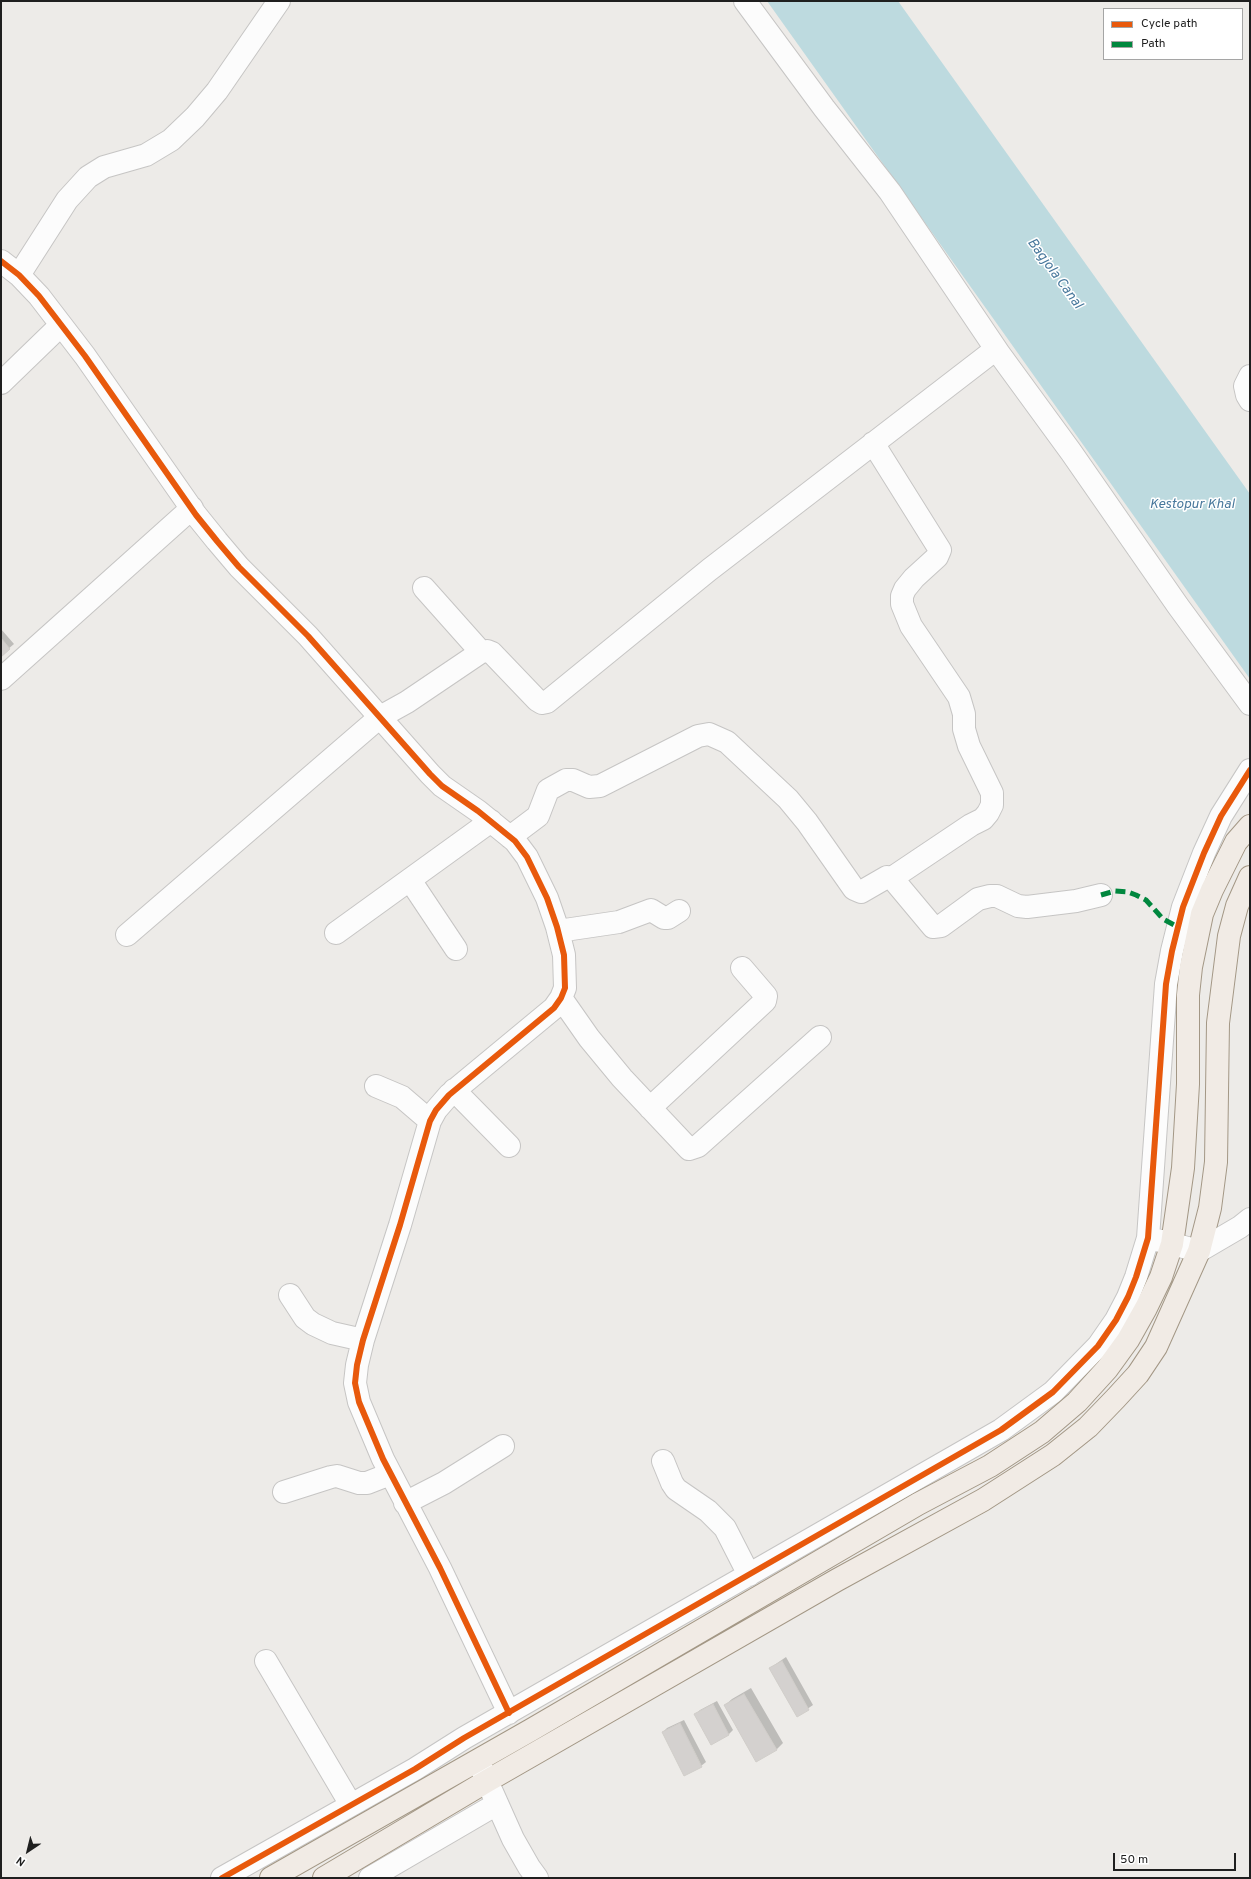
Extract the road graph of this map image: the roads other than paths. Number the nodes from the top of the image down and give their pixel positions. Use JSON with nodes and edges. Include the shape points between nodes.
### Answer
{"nodes":[{"id":1,"x":279,"y":1,"type":"edge"},
{"id":2,"x":745,"y":1,"type":"edge"},
{"id":3,"x":1,"y":262,"type":"edge"},
{"id":4,"x":19,"y":275,"type":"junction"},
{"id":5,"x":61,"y":325,"type":"junction"},
{"id":6,"x":996,"y":349,"type":"junction"},
{"id":7,"x":1250,"y":376,"type":"edge"},
{"id":8,"x":1,"y":383,"type":"edge"},
{"id":9,"x":1250,"y":400,"type":"edge"},
{"id":10,"x":873,"y":443,"type":"junction"},
{"id":11,"x":192,"y":508,"type":"junction"},
{"id":12,"x":424,"y":588,"type":"dead end"},
{"id":13,"x":481,"y":652,"type":"junction"},
{"id":14,"x":1,"y":679,"type":"edge"},
{"id":15,"x":1250,"y":704,"type":"edge"},
{"id":16,"x":380,"y":717,"type":"junction"},
{"id":17,"x":1250,"y":770,"type":"edge"},
{"id":18,"x":491,"y":821,"type":"junction"},
{"id":19,"x":1250,"y":826,"type":"edge"},
{"id":20,"x":510,"y":837,"type":"junction"},
{"id":21,"x":1250,"y":877,"type":"edge"},
{"id":22,"x":892,"y":878,"type":"junction"},
{"id":23,"x":410,"y":880,"type":"junction"},
{"id":24,"x":1101,"y":895,"type":"dead end"},
{"id":25,"x":679,"y":911,"type":"dead end"},
{"id":26,"x":558,"y":931,"type":"junction"},
{"id":27,"x":336,"y":933,"type":"dead end"},
{"id":28,"x":127,"y":935,"type":"dead end"},
{"id":29,"x":456,"y":949,"type":"dead end"},
{"id":30,"x":742,"y":968,"type":"dead end"},
{"id":31,"x":561,"y":998,"type":"junction"},
{"id":32,"x":820,"y":1037,"type":"dead end"},
{"id":33,"x":376,"y":1086,"type":"dead end"},
{"id":34,"x":454,"y":1090,"type":"junction"},
{"id":35,"x":650,"y":1108,"type":"junction"},
{"id":36,"x":430,"y":1121,"type":"junction"},
{"id":37,"x":509,"y":1146,"type":"dead end"},
{"id":38,"x":1250,"y":1219,"type":"edge"},
{"id":39,"x":1148,"y":1238,"type":"junction"},
{"id":40,"x":1172,"y":1244,"type":"junction"},
{"id":41,"x":1199,"y":1250,"type":"junction"},
{"id":42,"x":290,"y":1295,"type":"dead end"},
{"id":43,"x":363,"y":1340,"type":"junction"},
{"id":44,"x":503,"y":1446,"type":"dead end"},
{"id":45,"x":663,"y":1461,"type":"dead end"},
{"id":46,"x":390,"y":1474,"type":"junction"},
{"id":47,"x":284,"y":1492,"type":"dead end"},
{"id":48,"x":405,"y":1503,"type":"junction"},
{"id":49,"x":749,"y":1575,"type":"junction"},
{"id":50,"x":266,"y":1661,"type":"dead end"},
{"id":51,"x":509,"y":1713,"type":"junction"},
{"id":52,"x":464,"y":1738,"type":"junction"},
{"id":53,"x":477,"y":1759,"type":"junction"},
{"id":54,"x":488,"y":1781,"type":"junction"},
{"id":55,"x":497,"y":1804,"type":"junction"},
{"id":56,"x":351,"y":1805,"type":"junction"},
{"id":57,"x":222,"y":1878,"type":"edge"},
{"id":58,"x":271,"y":1878,"type":"edge"},
{"id":59,"x":324,"y":1878,"type":"edge"},
{"id":60,"x":370,"y":1878,"type":"edge"},
{"id":61,"x":537,"y":1878,"type":"edge"}],
"edges":[{"from":1,"to":4,"type":"street","via":[[217,91],[195,117],[171,140],[146,155],[104,167],[88,177],[67,200]]},
{"from":2,"to":6,"type":"street","via":[[890,192]]},
{"from":3,"to":4,"type":"street"},
{"from":4,"to":5,"type":"street"},
{"from":5,"to":8,"type":"street"},
{"from":5,"to":11,"type":"street"},
{"from":6,"to":10,"type":"street"},
{"from":6,"to":15,"type":"street"},
{"from":7,"to":9,"type":"street","via":[[1245,386]]},
{"from":10,"to":13,"type":"street","via":[[709,570],[547,702],[537,700],[492,653]]},
{"from":10,"to":22,"type":"street","via":[[940,550],[937,557],[905,589],[902,604],[911,626],[959,697],[969,746],[992,793],[992,805],[983,819]]},
{"from":11,"to":14,"type":"street"},
{"from":11,"to":16,"type":"street","via":[[240,567],[308,636]]},
{"from":12,"to":13,"type":"street"},
{"from":13,"to":16,"type":"street"},
{"from":16,"to":18,"type":"street","via":[[442,786]]},
{"from":16,"to":28,"type":"street"},
{"from":17,"to":39,"type":"street","via":[[1221,816],[1204,853],[1183,907],[1172,951],[1166,984]]},
{"from":18,"to":20,"type":"street"},
{"from":18,"to":23,"type":"street"},
{"from":19,"to":40,"type":"main road","via":[[1236,842],[1212,890],[1202,914],[1191,967],[1183,1168]]},
{"from":20,"to":22,"type":"street","via":[[538,816],[548,790],[566,780],[574,780],[589,787],[600,786],[698,736],[709,734],[727,742],[788,799],[854,889],[861,892],[887,877]]},
{"from":20,"to":26,"type":"street","via":[[527,857],[547,898]]},
{"from":21,"to":41,"type":"main road","via":[[1237,906],[1229,936],[1218,1023],[1216,1162],[1210,1208]]},
{"from":22,"to":24,"type":"street","via":[[933,928],[941,926],[978,899],[990,896],[1027,907]]},
{"from":23,"to":27,"type":"street"},
{"from":23,"to":29,"type":"street"},
{"from":25,"to":26,"type":"street","via":[[664,918],[654,910],[649,910],[619,922]]},
{"from":26,"to":31,"type":"street","via":[[564,955],[564,988]]},
{"from":30,"to":35,"type":"street","via":[[766,996],[765,1001]]},
{"from":31,"to":34,"type":"street","via":[[554,1008]]},
{"from":31,"to":35,"type":"street","via":[[589,1038]]},
{"from":32,"to":35,"type":"street","via":[[693,1149],[686,1147]]},
{"from":33,"to":36,"type":"street","via":[[402,1097]]},
{"from":34,"to":36,"type":"street"},
{"from":34,"to":37,"type":"street"},
{"from":36,"to":43,"type":"street"},
{"from":38,"to":41,"type":"street"},
{"from":39,"to":40,"type":"street"},
{"from":39,"to":49,"type":"street","via":[[1136,1277],[1116,1320],[1098,1346],[1052,1392],[1001,1430]]},
{"from":40,"to":41,"type":"street"},
{"from":40,"to":53,"type":"main road","via":[[1161,1277],[1128,1340],[1107,1369],[1077,1402],[1042,1432],[990,1466],[918,1504]]},
{"from":41,"to":54,"type":"main road","via":[[1156,1347],[1138,1374],[1088,1427],[1053,1455],[983,1500],[830,1584]]},
{"from":42,"to":43,"type":"street","via":[[305,1318],[313,1324],[332,1333]]},
{"from":43,"to":46,"type":"street","via":[[355,1382],[359,1402]]},
{"from":44,"to":48,"type":"street","via":[[444,1483]]},
{"from":45,"to":49,"type":"street","via":[[676,1489],[708,1511],[725,1528]]},
{"from":46,"to":47,"type":"street","via":[[367,1483],[331,1476]]},
{"from":46,"to":48,"type":"street"},
{"from":48,"to":51,"type":"street","via":[[440,1568]]},
{"from":49,"to":51,"type":"street"},
{"from":50,"to":56,"type":"street"},
{"from":51,"to":52,"type":"street"},
{"from":52,"to":53,"type":"street"},
{"from":52,"to":56,"type":"street"},
{"from":53,"to":54,"type":"street"},
{"from":53,"to":58,"type":"main road"},
{"from":54,"to":55,"type":"street"},
{"from":54,"to":59,"type":"main road"},
{"from":55,"to":60,"type":"street"},
{"from":55,"to":61,"type":"street","via":[[513,1839]]},
{"from":56,"to":57,"type":"street"}]}
